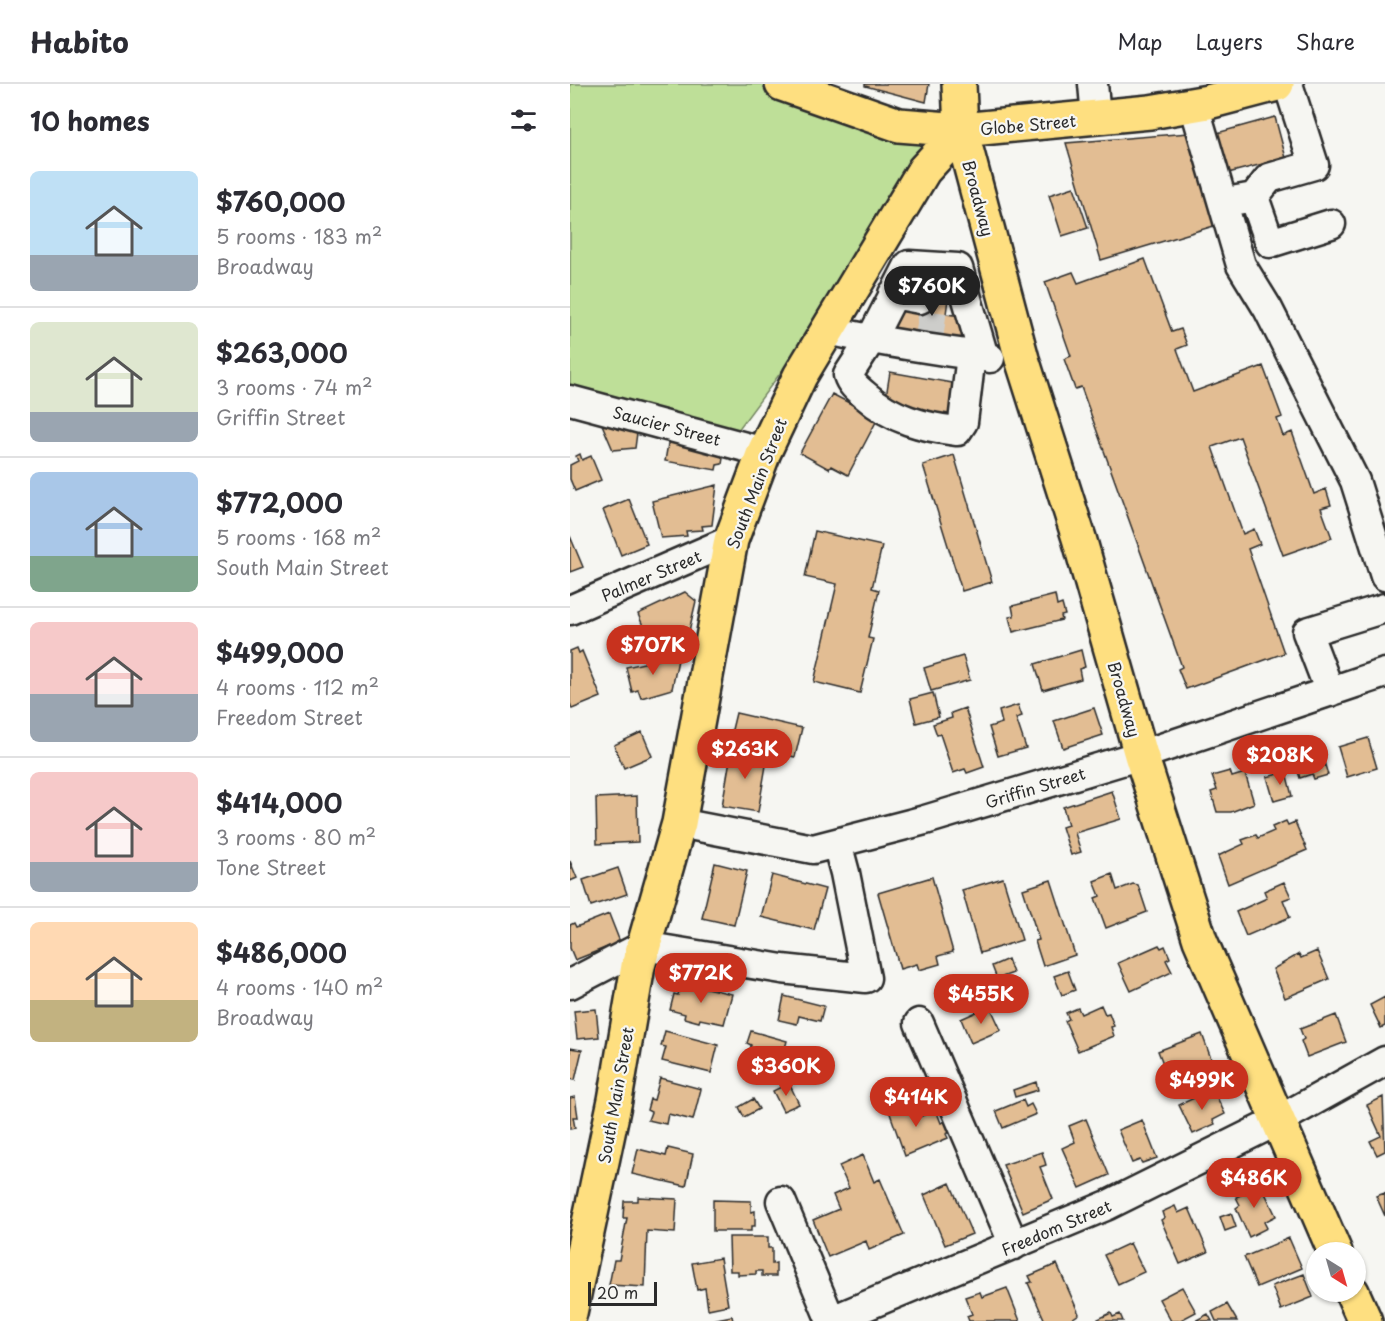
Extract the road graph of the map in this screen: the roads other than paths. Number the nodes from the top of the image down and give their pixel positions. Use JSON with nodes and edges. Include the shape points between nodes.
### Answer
{"nodes":[{"id":1,"x":782,"y":84,"type":"edge"},
{"id":2,"x":959,"y":84,"type":"edge"},
{"id":3,"x":1093,"y":84,"type":"edge"},
{"id":4,"x":1277,"y":84,"type":"edge"},
{"id":5,"x":1288,"y":84,"type":"edge"},
{"id":6,"x":1245,"y":88,"type":"edge"},
{"id":7,"x":834,"y":93,"type":"edge"},
{"id":8,"x":1194,"y":105,"type":"junction"},
{"id":9,"x":1096,"y":117,"type":"junction"},
{"id":10,"x":961,"y":130,"type":"junction"},
{"id":11,"x":1254,"y":196,"type":"junction"},
{"id":12,"x":1223,"y":203,"type":"junction"},
{"id":13,"x":1330,"y":224,"type":"dead end"},
{"id":14,"x":992,"y":250,"type":"junction"},
{"id":15,"x":875,"y":251,"type":"junction"},
{"id":16,"x":909,"y":265,"type":"junction"},
{"id":17,"x":958,"y":268,"type":"junction"},
{"id":18,"x":933,"y":301,"type":"junction"},
{"id":19,"x":828,"y":330,"type":"junction"},
{"id":20,"x":870,"y":341,"type":"junction"},
{"id":21,"x":977,"y":356,"type":"junction"},
{"id":22,"x":1024,"y":364,"type":"junction"},
{"id":23,"x":570,"y":400,"type":"edge"},
{"id":24,"x":764,"y":452,"type":"junction"},
{"id":25,"x":731,"y":540,"type":"junction"},
{"id":26,"x":1385,"y":576,"type":"edge"},
{"id":27,"x":1385,"y":608,"type":"edge"},
{"id":28,"x":570,"y":610,"type":"edge"},
{"id":29,"x":1385,"y":673,"type":"edge"},
{"id":30,"x":1330,"y":692,"type":"junction"},
{"id":31,"x":1141,"y":755,"type":"junction"},
{"id":32,"x":679,"y":823,"type":"junction"},
{"id":33,"x":837,"y":843,"type":"junction"},
{"id":34,"x":644,"y":946,"type":"junction"},
{"id":35,"x":570,"y":984,"type":"edge"},
{"id":36,"x":919,"y":1023,"type":"dead end"},
{"id":37,"x":1385,"y":1061,"type":"edge"},
{"id":38,"x":1276,"y":1121,"type":"junction"},
{"id":39,"x":781,"y":1201,"type":"dead end"},
{"id":40,"x":1330,"y":1242,"type":"edge"},
{"id":41,"x":1014,"y":1245,"type":"junction"},
{"id":42,"x":1356,"y":1302,"type":"edge"},
{"id":43,"x":570,"y":1313,"type":"edge"},
{"id":44,"x":830,"y":1321,"type":"edge"},
{"id":45,"x":1365,"y":1321,"type":"edge"}],
"edges":[{"from":1,"to":7,"type":"main road","name":"Globe Street"},
{"from":2,"to":10,"type":"main road"},
{"from":3,"to":9,"type":"street"},
{"from":4,"to":6,"type":"main road","name":"Globe Street"},
{"from":5,"to":11,"type":"street","via":[[1314,165],[1269,178]]},
{"from":6,"to":8,"type":"main road","name":"Globe Street"},
{"from":7,"to":10,"type":"main road","name":"Globe Street","via":[[898,126]]},
{"from":8,"to":9,"type":"main road","name":"Globe Street"},
{"from":8,"to":12,"type":"street"},
{"from":9,"to":10,"type":"main road","name":"Globe Street"},
{"from":10,"to":14,"type":"main road","name":"Broadway"},
{"from":10,"to":15,"type":"main road","name":"South Main Street","via":[[924,170]]},
{"from":11,"to":12,"type":"street"},
{"from":11,"to":13,"type":"street","via":[[1270,243]]},
{"from":12,"to":26,"type":"street","via":[[1241,265],[1268,309],[1355,481]]},
{"from":14,"to":17,"type":"street"},
{"from":14,"to":22,"type":"main road","name":"Broadway"},
{"from":15,"to":16,"type":"street"},
{"from":15,"to":19,"type":"main road","name":"South Main Street"},
{"from":16,"to":17,"type":"street"},
{"from":16,"to":18,"type":"street"},
{"from":17,"to":18,"type":"street"},
{"from":18,"to":20,"type":"street"},
{"from":18,"to":21,"type":"street"},
{"from":19,"to":20,"type":"street"},
{"from":19,"to":24,"type":"main road","name":"South Main Street","via":[[800,376]]},
{"from":20,"to":21,"type":"street","via":[[928,343]]},
{"from":20,"to":21,"type":"street","via":[[848,375],[850,381],[893,416],[935,428],[957,431],[962,426]]},
{"from":21,"to":22,"type":"street"},
{"from":22,"to":31,"type":"main road","name":"Broadway"},
{"from":23,"to":24,"type":"street","name":"Saucier Street"},
{"from":24,"to":25,"type":"main road","name":"South Main Street"},
{"from":25,"to":28,"type":"street","name":"Palmer Street"},
{"from":25,"to":32,"type":"main road","name":"South Main Street"},
{"from":27,"to":30,"type":"street","via":[[1307,632]]},
{"from":29,"to":30,"type":"street","name":"Griffin Street"},
{"from":30,"to":31,"type":"street","name":"Griffin Street"},
{"from":31,"to":33,"type":"street","name":"Griffin Street"},
{"from":31,"to":38,"type":"main road","name":"Broadway","via":[[1200,940]]},
{"from":32,"to":33,"type":"street","name":"Griffin Street","via":[[813,849]]},
{"from":32,"to":34,"type":"main road","name":"South Main Street"},
{"from":33,"to":34,"type":"street","via":[[866,978],[782,969]]},
{"from":34,"to":35,"type":"street"},
{"from":34,"to":43,"type":"main road","name":"South Main Street"},
{"from":36,"to":41,"type":"street"},
{"from":37,"to":38,"type":"street","name":"Freedom Street"},
{"from":38,"to":40,"type":"main road","name":"Broadway"},
{"from":38,"to":41,"type":"street","name":"Freedom Street","via":[[1108,1205]]},
{"from":39,"to":44,"type":"street"},
{"from":41,"to":44,"type":"street","name":"Freedom Street"},
{"from":42,"to":45,"type":"main road"}]}
